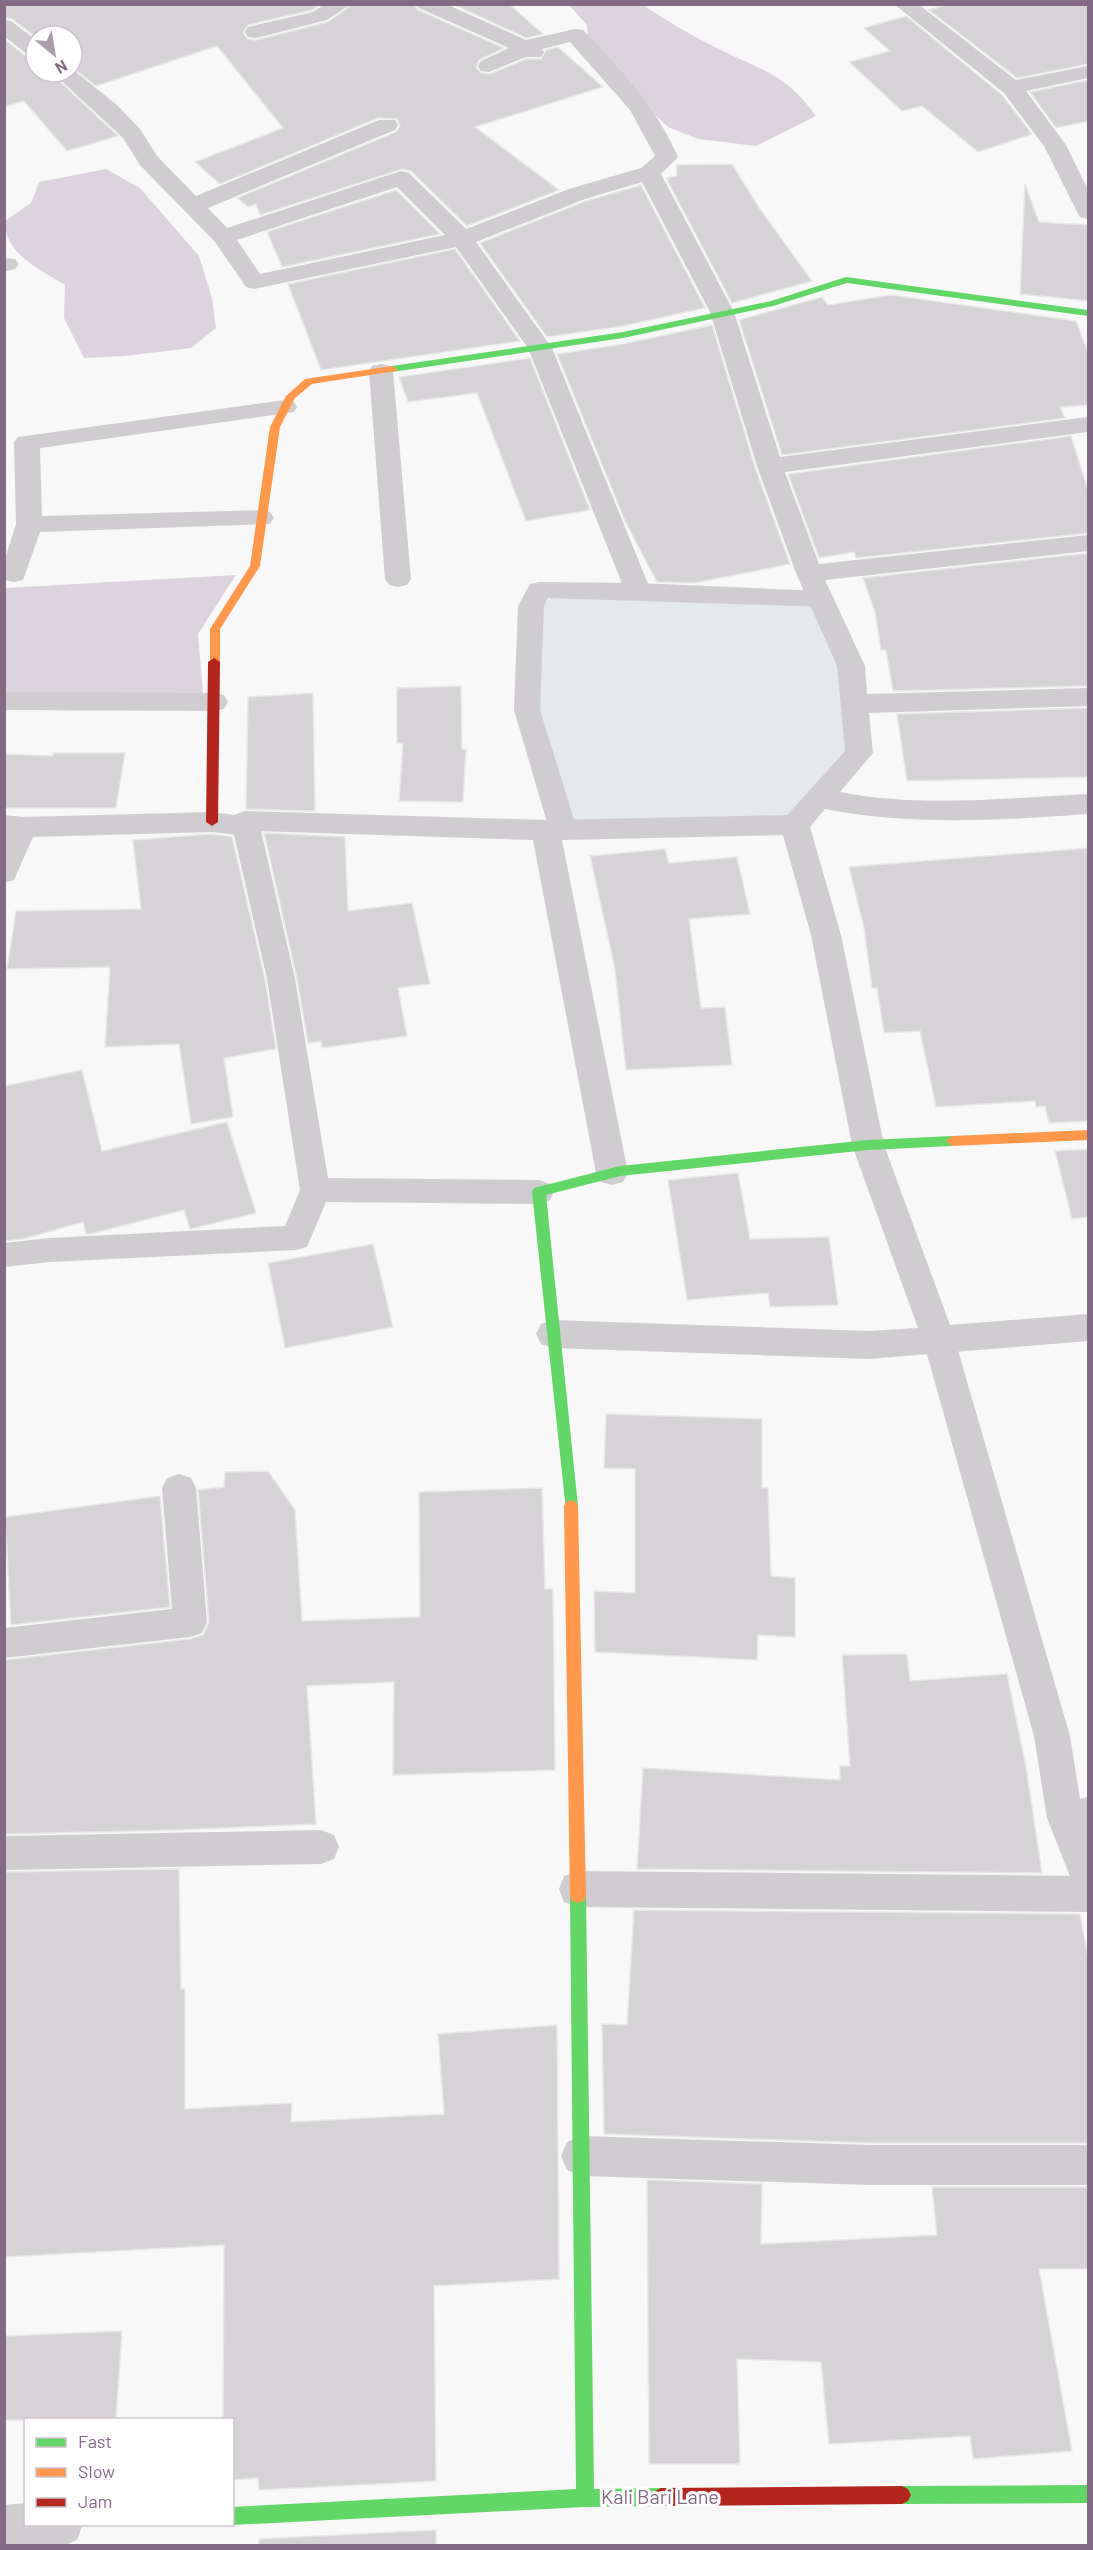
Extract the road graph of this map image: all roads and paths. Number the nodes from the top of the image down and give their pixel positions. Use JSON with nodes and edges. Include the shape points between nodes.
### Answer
{"nodes":[{"id":1,"x":15,"y":4,"type":"edge"},
{"id":2,"x":341,"y":4,"type":"edge"},
{"id":3,"x":426,"y":4,"type":"edge"},
{"id":4,"x":904,"y":4,"type":"edge"},
{"id":5,"x":4,"y":10,"type":"edge"},
{"id":6,"x":4,"y":25,"type":"edge"},
{"id":7,"x":256,"y":32,"type":"dead end"},
{"id":8,"x":24,"y":41,"type":"edge"},
{"id":9,"x":529,"y":50,"type":"junction"},
{"id":10,"x":489,"y":66,"type":"dead end"},
{"id":11,"x":1089,"y":72,"type":"edge"},
{"id":12,"x":78,"y":84,"type":"edge"},
{"id":13,"x":1012,"y":88,"type":"junction"},
{"id":14,"x":387,"y":125,"type":"dead end"},
{"id":15,"x":649,"y":172,"type":"junction"},
{"id":16,"x":193,"y":206,"type":"junction"},
{"id":17,"x":1089,"y":212,"type":"edge"},
{"id":18,"x":223,"y":237,"type":"junction"},
{"id":19,"x":462,"y":239,"type":"junction"},
{"id":20,"x":722,"y":312,"type":"junction"},
{"id":21,"x":1089,"y":313,"type":"edge"},
{"id":22,"x":540,"y":348,"type":"junction"},
{"id":23,"x":381,"y":371,"type":"junction"},
{"id":24,"x":285,"y":407,"type":"junction"},
{"id":25,"x":1089,"y":424,"type":"edge"},
{"id":26,"x":770,"y":466,"type":"junction"},
{"id":27,"x":261,"y":518,"type":"junction"},
{"id":28,"x":29,"y":524,"type":"junction"},
{"id":29,"x":1089,"y":543,"type":"edge"},
{"id":30,"x":809,"y":573,"type":"junction"},
{"id":31,"x":14,"y":574,"type":"dead end"},
{"id":32,"x":398,"y":579,"type":"dead end"},
{"id":33,"x":638,"y":591,"type":"junction"},
{"id":34,"x":820,"y":599,"type":"junction"},
{"id":35,"x":1089,"y":697,"type":"edge"},
{"id":36,"x":4,"y":702,"type":"edge"},
{"id":37,"x":214,"y":702,"type":"junction"},
{"id":38,"x":856,"y":704,"type":"junction"},
{"id":39,"x":819,"y":798,"type":"junction"},
{"id":40,"x":1089,"y":804,"type":"edge"},
{"id":41,"x":212,"y":822,"type":"junction"},
{"id":42,"x":795,"y":825,"type":"junction"},
{"id":43,"x":13,"y":826,"type":"edge"},
{"id":44,"x":246,"y":826,"type":"junction"},
{"id":45,"x":554,"y":830,"type":"junction"},
{"id":46,"x":4,"y":873,"type":"edge"},
{"id":47,"x":1089,"y":1135,"type":"edge"},
{"id":48,"x":868,"y":1145,"type":"junction"},
{"id":49,"x":612,"y":1173,"type":"junction"},
{"id":50,"x":315,"y":1190,"type":"junction"},
{"id":51,"x":539,"y":1192,"type":"junction"},
{"id":52,"x":4,"y":1255,"type":"edge"},
{"id":53,"x":1089,"y":1328,"type":"edge"},
{"id":54,"x":553,"y":1334,"type":"junction"},
{"id":55,"x":939,"y":1340,"type":"junction"},
{"id":56,"x":179,"y":1488,"type":"dead end"},
{"id":57,"x":4,"y":1643,"type":"edge"},
{"id":58,"x":1077,"y":1816,"type":"edge"},
{"id":59,"x":321,"y":1847,"type":"dead end"},
{"id":60,"x":4,"y":1852,"type":"edge"},
{"id":61,"x":1089,"y":1877,"type":"edge"},
{"id":62,"x":578,"y":1889,"type":"junction"},
{"id":63,"x":1089,"y":1894,"type":"edge"},
{"id":64,"x":581,"y":2156,"type":"junction"},
{"id":65,"x":1089,"y":2164,"type":"edge"},
{"id":66,"x":1089,"y":2494,"type":"edge"},
{"id":67,"x":585,"y":2498,"type":"junction"},
{"id":68,"x":234,"y":2516,"type":"edge"},
{"id":69,"x":24,"y":2526,"type":"edge"},
{"id":70,"x":4,"y":2527,"type":"edge"}],
"edges":[{"from":1,"to":5,"type":"street"},
{"from":2,"to":7,"type":"street","via":[[321,16]]},
{"from":3,"to":9,"type":"street"},
{"from":4,"to":13,"type":"street"},
{"from":6,"to":8,"type":"street"},
{"from":9,"to":10,"type":"street"},
{"from":9,"to":15,"type":"street","via":[[541,41],[575,34],[657,129],[667,157]]},
{"from":11,"to":13,"type":"street"},
{"from":12,"to":16,"type":"street","via":[[132,134],[148,160]]},
{"from":13,"to":17,"type":"street","via":[[1055,145]]},
{"from":14,"to":16,"type":"street"},
{"from":15,"to":19,"type":"street","via":[[576,194]]},
{"from":15,"to":20,"type":"street"},
{"from":16,"to":18,"type":"street"},
{"from":18,"to":19,"type":"street","via":[[254,282]]},
{"from":18,"to":19,"type":"street","via":[[401,178]]},
{"from":19,"to":22,"type":"street"},
{"from":20,"to":21,"type":"street","via":[[773,303],[846,280]]},
{"from":20,"to":22,"type":"street","via":[[623,335]]},
{"from":20,"to":26,"type":"street"},
{"from":22,"to":23,"type":"street"},
{"from":22,"to":33,"type":"street"},
{"from":23,"to":24,"type":"street","via":[[309,381],[291,396]]},
{"from":23,"to":32,"type":"street"},
{"from":24,"to":27,"type":"street","via":[[275,427]]},
{"from":24,"to":28,"type":"street","via":[[27,442]]},
{"from":25,"to":26,"type":"street"},
{"from":26,"to":30,"type":"street"},
{"from":27,"to":28,"type":"street"},
{"from":27,"to":37,"type":"street","via":[[255,567],[215,629]]},
{"from":28,"to":31,"type":"street"},
{"from":29,"to":30,"type":"street"},
{"from":30,"to":34,"type":"street"},
{"from":33,"to":34,"type":"lane"},
{"from":33,"to":45,"type":"lane","via":[[539,590],[531,606],[526,710]]},
{"from":34,"to":38,"type":"street","via":[[851,666]]},
{"from":35,"to":38,"type":"street"},
{"from":36,"to":37,"type":"street"},
{"from":37,"to":41,"type":"street"},
{"from":38,"to":39,"type":"street","via":[[859,753]]},
{"from":39,"to":40,"type":"street","via":[[859,806],[951,811]]},
{"from":39,"to":42,"type":"street"},
{"from":41,"to":43,"type":"street"},
{"from":41,"to":44,"type":"street"},
{"from":42,"to":45,"type":"street"},
{"from":42,"to":48,"type":"street","via":[[826,935]]},
{"from":43,"to":46,"type":"street"},
{"from":44,"to":45,"type":"street","via":[[244,821]]},
{"from":44,"to":50,"type":"lane","via":[[282,979]]},
{"from":45,"to":49,"type":"street"},
{"from":47,"to":48,"type":"street"},
{"from":48,"to":49,"type":"street"},
{"from":48,"to":55,"type":"street"},
{"from":49,"to":51,"type":"street"},
{"from":50,"to":51,"type":"lane"},
{"from":50,"to":52,"type":"lane","via":[[296,1238]]},
{"from":51,"to":54,"type":"street"},
{"from":53,"to":55,"type":"street"},
{"from":54,"to":55,"type":"street","via":[[869,1345]]},
{"from":54,"to":62,"type":"street","via":[[573,1524]]},
{"from":55,"to":58,"type":"lane"},
{"from":56,"to":57,"type":"lane","via":[[190,1622]]},
{"from":58,"to":61,"type":"lane"},
{"from":59,"to":60,"type":"lane"},
{"from":62,"to":63,"type":"street"},
{"from":62,"to":64,"type":"street"},
{"from":64,"to":65,"type":"lane","via":[[871,2165]]},
{"from":64,"to":67,"type":"street"},
{"from":66,"to":67,"type":"street","name":"Kali Bari Lane"},
{"from":67,"to":68,"type":"street","name":"Kali Bari Lane"},
{"from":69,"to":70,"type":"street"}]}
